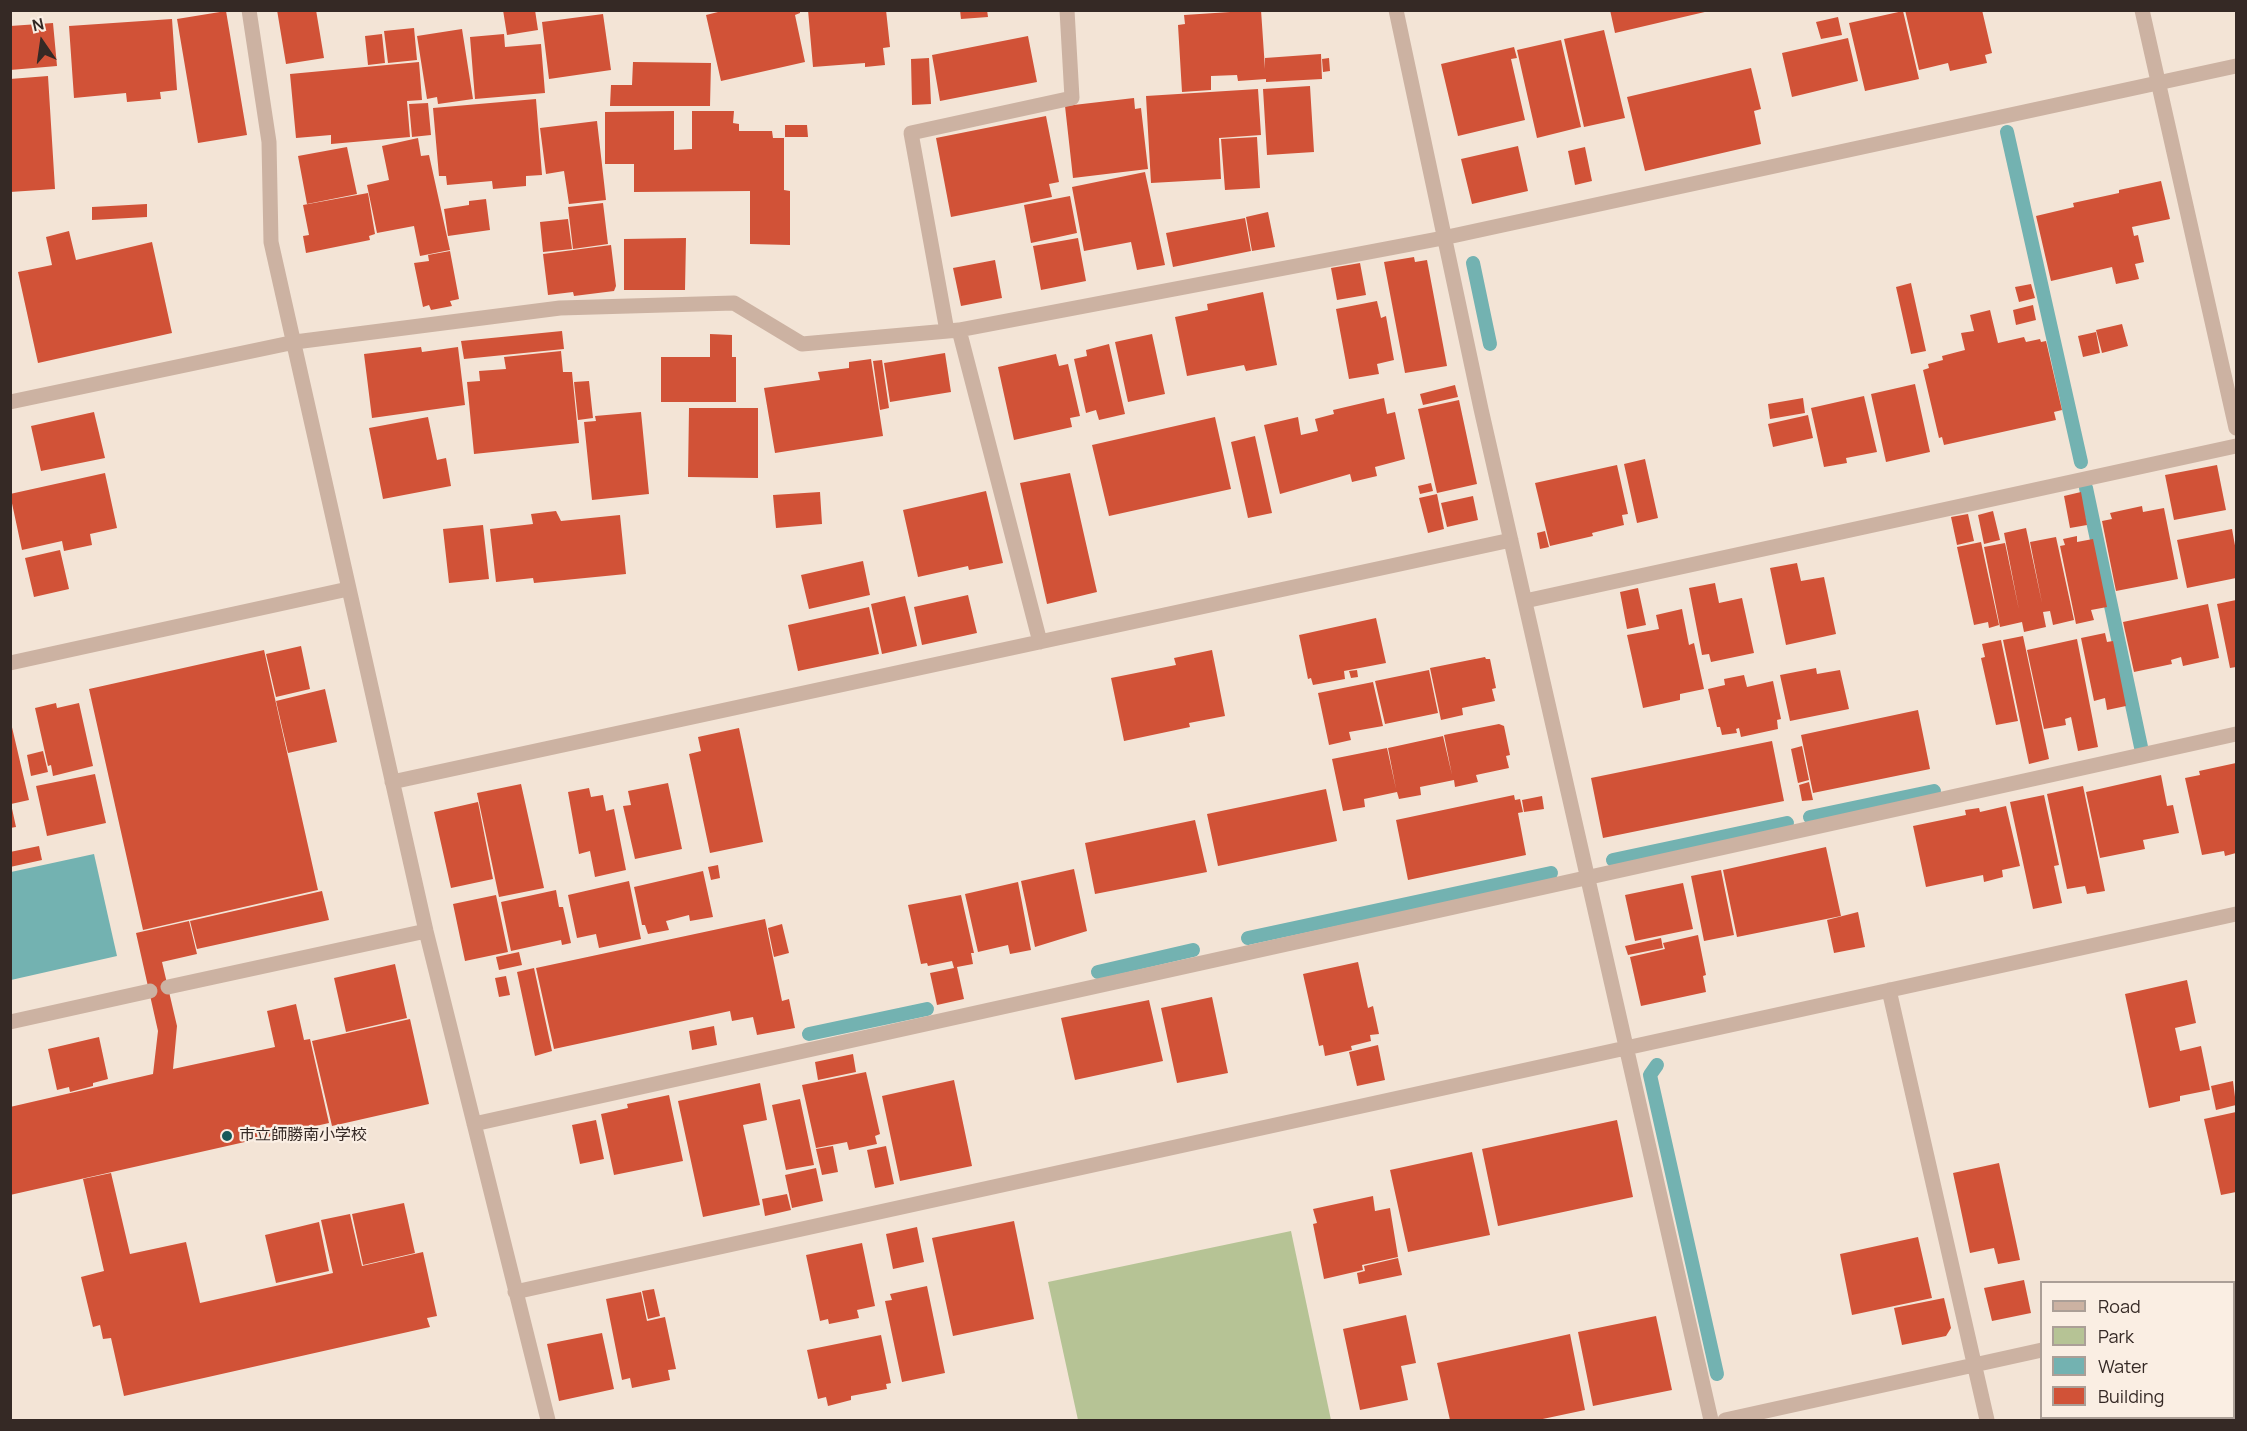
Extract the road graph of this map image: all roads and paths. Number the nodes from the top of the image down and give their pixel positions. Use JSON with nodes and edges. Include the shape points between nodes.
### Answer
{"nodes":[{"id":1,"x":249,"y":10,"type":"edge"},
{"id":2,"x":1067,"y":10,"type":"edge"},
{"id":3,"x":1396,"y":10,"type":"edge"},
{"id":4,"x":2142,"y":10,"type":"edge"},
{"id":5,"x":2236,"y":66,"type":"edge"},
{"id":6,"x":2159,"y":83,"type":"junction"},
{"id":7,"x":1443,"y":238,"type":"junction"},
{"id":8,"x":953,"y":330,"type":"junction"},
{"id":9,"x":295,"y":342,"type":"junction"},
{"id":10,"x":10,"y":402,"type":"edge"},
{"id":11,"x":2236,"y":428,"type":"edge"},
{"id":12,"x":2236,"y":446,"type":"edge"},
{"id":13,"x":1511,"y":540,"type":"junction"},
{"id":14,"x":348,"y":589,"type":"junction"},
{"id":15,"x":1525,"y":601,"type":"junction"},
{"id":16,"x":1040,"y":642,"type":"junction"},
{"id":17,"x":10,"y":663,"type":"edge"},
{"id":18,"x":2236,"y":734,"type":"edge"},
{"id":19,"x":392,"y":782,"type":"junction"},
{"id":20,"x":1587,"y":877,"type":"junction"},
{"id":21,"x":2236,"y":914,"type":"edge"},
{"id":22,"x":426,"y":931,"type":"junction"},
{"id":23,"x":168,"y":987,"type":"dead end"},
{"id":24,"x":1889,"y":990,"type":"junction"},
{"id":25,"x":150,"y":991,"type":"dead end"},
{"id":26,"x":10,"y":1022,"type":"edge"},
{"id":27,"x":1626,"y":1048,"type":"junction"},
{"id":28,"x":474,"y":1124,"type":"junction"},
{"id":29,"x":515,"y":1292,"type":"junction"},
{"id":30,"x":2040,"y":1350,"type":"edge"},
{"id":31,"x":1975,"y":1365,"type":"junction"},
{"id":32,"x":548,"y":1420,"type":"edge"},
{"id":33,"x":1711,"y":1420,"type":"edge"},
{"id":34,"x":1725,"y":1420,"type":"edge"},
{"id":35,"x":1987,"y":1420,"type":"edge"}],
"edges":[{"from":1,"to":9,"type":"street","via":[[269,142],[272,243]]},
{"from":2,"to":8,"type":"street","via":[[1072,98],[911,133]]},
{"from":3,"to":7,"type":"street"},
{"from":4,"to":6,"type":"street"},
{"from":5,"to":6,"type":"street"},
{"from":6,"to":7,"type":"street"},
{"from":6,"to":11,"type":"street"},
{"from":7,"to":8,"type":"street"},
{"from":7,"to":13,"type":"street"},
{"from":8,"to":9,"type":"street","via":[[802,344],[734,303],[560,308]]},
{"from":8,"to":16,"type":"street"},
{"from":9,"to":10,"type":"street"},
{"from":9,"to":14,"type":"street"},
{"from":12,"to":15,"type":"street"},
{"from":13,"to":15,"type":"street"},
{"from":13,"to":16,"type":"street"},
{"from":14,"to":17,"type":"street"},
{"from":14,"to":19,"type":"street"},
{"from":15,"to":20,"type":"street"},
{"from":16,"to":19,"type":"street"},
{"from":18,"to":20,"type":"street"},
{"from":19,"to":22,"type":"street"},
{"from":20,"to":27,"type":"street"},
{"from":20,"to":28,"type":"street"},
{"from":21,"to":24,"type":"street"},
{"from":22,"to":23,"type":"street"},
{"from":22,"to":28,"type":"street"},
{"from":24,"to":27,"type":"street"},
{"from":24,"to":31,"type":"street"},
{"from":25,"to":26,"type":"street"},
{"from":27,"to":29,"type":"street"},
{"from":27,"to":33,"type":"street"},
{"from":28,"to":29,"type":"street"},
{"from":29,"to":32,"type":"street"},
{"from":30,"to":31,"type":"street"},
{"from":31,"to":34,"type":"street"},
{"from":31,"to":35,"type":"street"}]}
